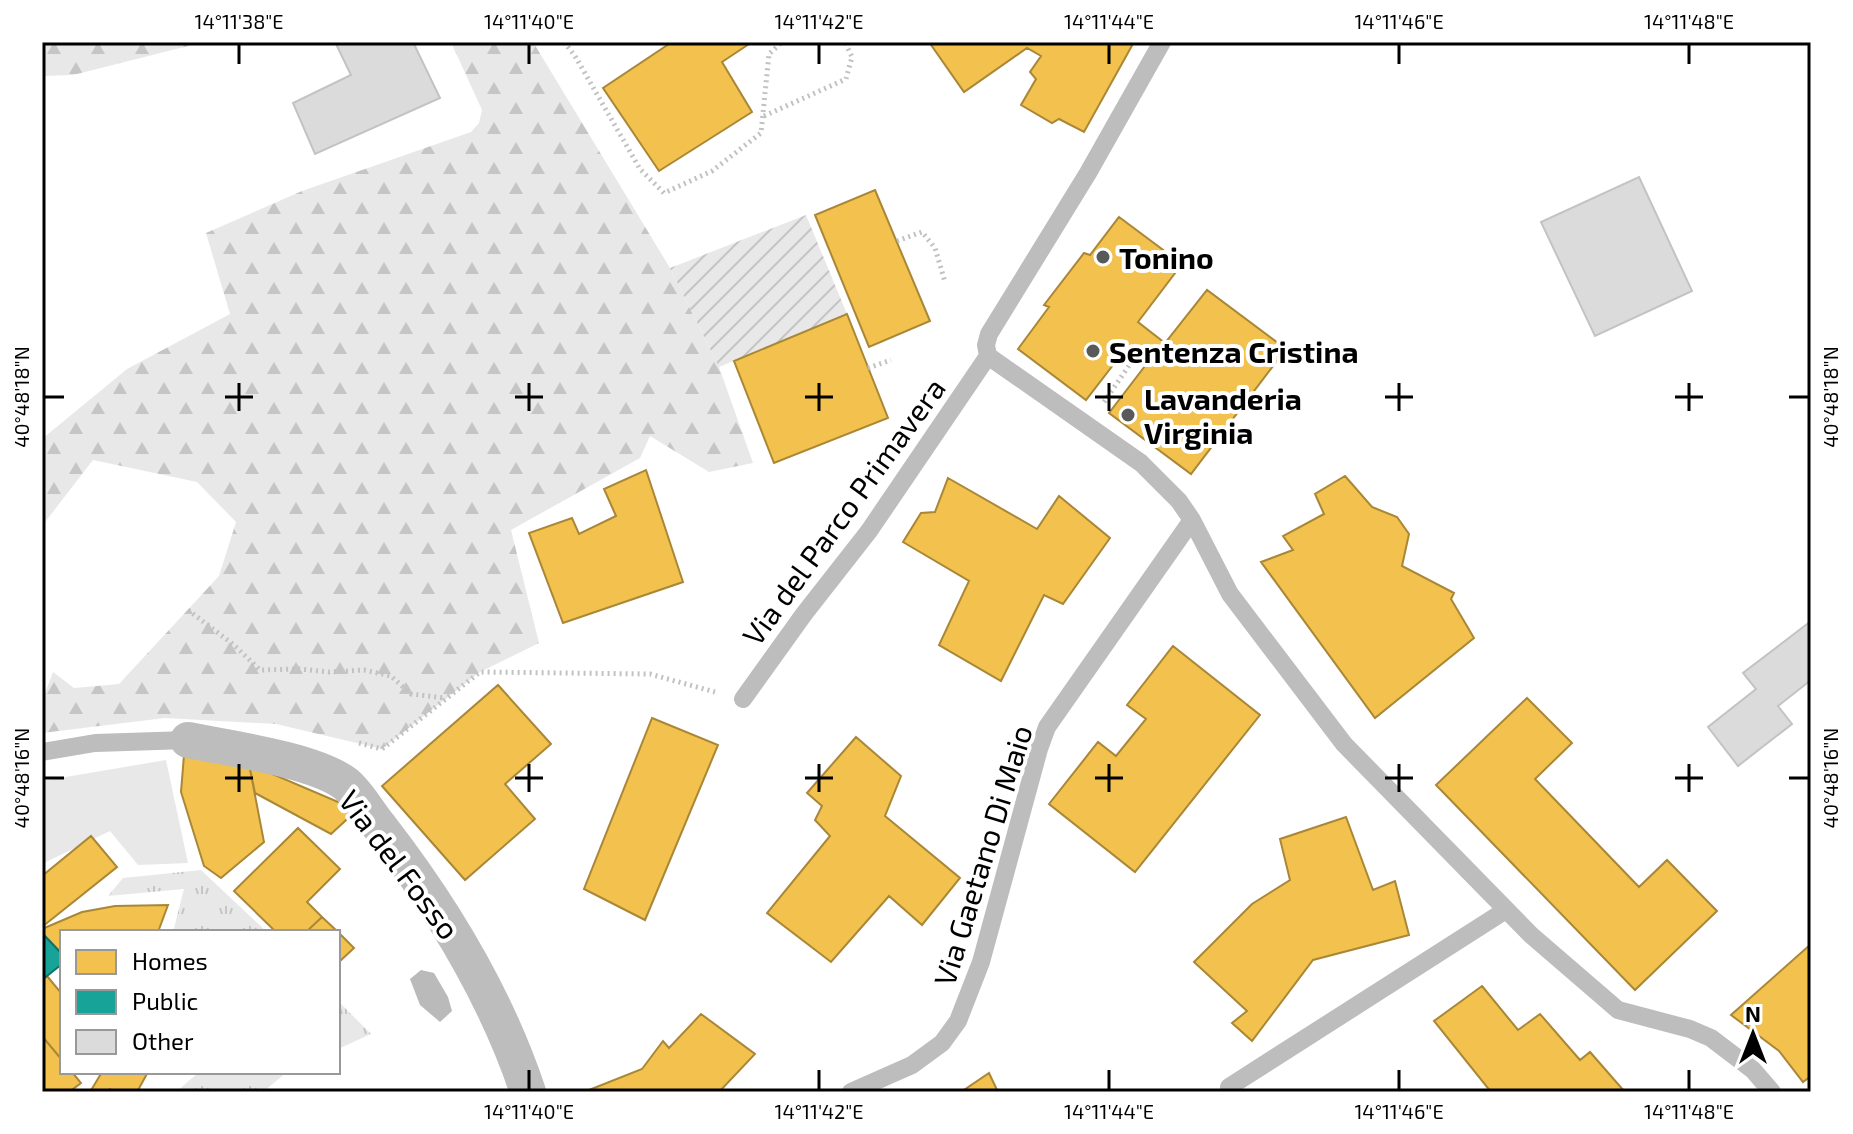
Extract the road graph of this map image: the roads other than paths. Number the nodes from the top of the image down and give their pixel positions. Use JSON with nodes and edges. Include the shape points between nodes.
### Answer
{"nodes":[{"id":1,"x":1162,"y":42,"type":"edge"},
{"id":2,"x":988,"y":356,"type":"junction"},
{"id":3,"x":1192,"y":520,"type":"junction"},
{"id":4,"x":743,"y":699,"type":"road end"},
{"id":5,"x":188,"y":740,"type":"joint"},
{"id":6,"x":42,"y":752,"type":"edge"},
{"id":7,"x":1506,"y":910,"type":"junction"},
{"id":8,"x":1229,"y":1087,"type":"dead end"},
{"id":9,"x":528,"y":1092,"type":"edge"},
{"id":10,"x":851,"y":1092,"type":"edge"},
{"id":11,"x":1772,"y":1092,"type":"edge"}],
"edges":[{"from":1,"to":2,"type":"lane","name":"Via del Parco Primavera","via":[[989,334]]},
{"from":2,"to":3,"type":"lane","via":[[1141,463]]},
{"from":2,"to":4,"type":"lane","name":"Via del Parco Primavera","via":[[869,531]]},
{"from":3,"to":7,"type":"lane","via":[[1230,594],[1344,744]]},
{"from":3,"to":10,"type":"lane","name":"Via Gaetano Di Maio","via":[[1047,727],[981,962],[958,1021],[942,1043],[912,1065]]},
{"from":5,"to":6,"type":"lane","name":"Via del Fosso","via":[[95,743]]},
{"from":5,"to":9,"type":"street","name":"Via del Fosso","via":[[259,753],[346,784],[475,967]]},
{"from":7,"to":8,"type":"lane"},
{"from":7,"to":11,"type":"lane","via":[[1618,1010],[1711,1038]]}]}
